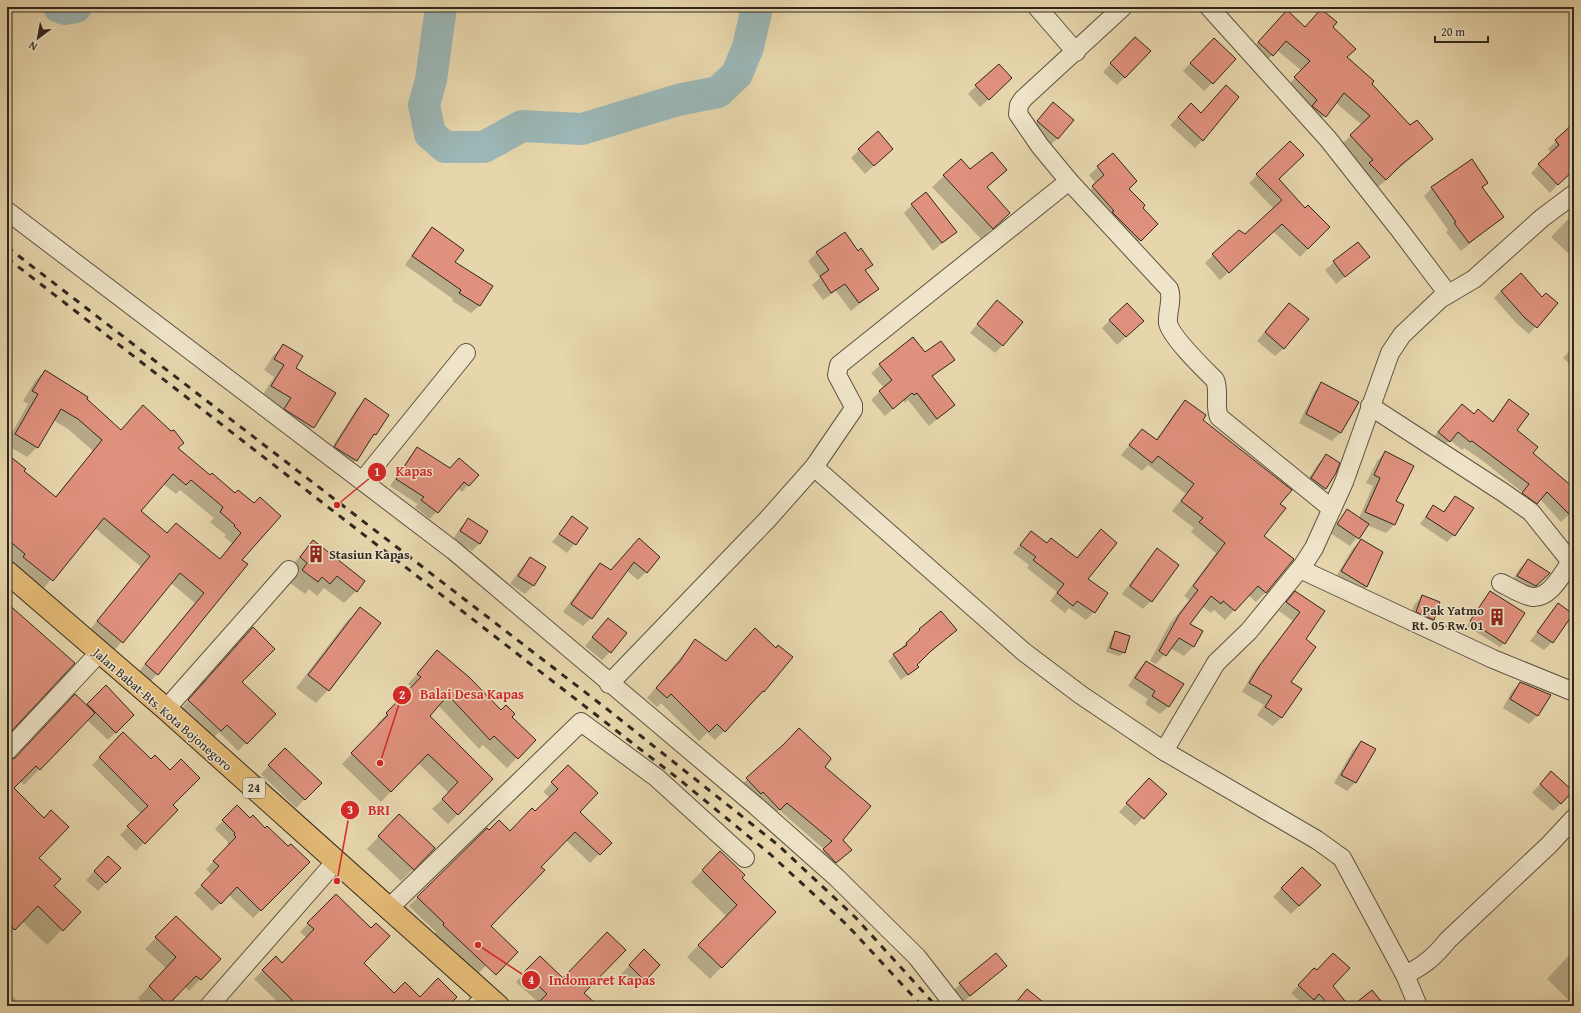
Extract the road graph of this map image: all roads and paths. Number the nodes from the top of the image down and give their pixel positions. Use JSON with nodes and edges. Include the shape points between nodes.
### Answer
{"nodes":[{"id":1,"x":1037,"y":7,"type":"edge"},
{"id":2,"x":1123,"y":7,"type":"edge"},
{"id":3,"x":1209,"y":7,"type":"edge"},
{"id":4,"x":1076,"y":52,"type":"junction"},
{"id":5,"x":1070,"y":181,"type":"junction"},
{"id":6,"x":1574,"y":194,"type":"edge"},
{"id":7,"x":7,"y":211,"type":"edge"},
{"id":8,"x":1448,"y":294,"type":"junction"},
{"id":9,"x":466,"y":353,"type":"dead end"},
{"id":10,"x":1370,"y":406,"type":"junction"},
{"id":11,"x":814,"y":467,"type":"junction"},
{"id":12,"x":363,"y":480,"type":"junction"},
{"id":13,"x":1332,"y":509,"type":"junction"},
{"id":14,"x":1572,"y":565,"type":"edge"},
{"id":15,"x":1300,"y":569,"type":"junction"},
{"id":16,"x":289,"y":570,"type":"dead end"},
{"id":17,"x":7,"y":572,"type":"edge"},
{"id":18,"x":1501,"y":583,"type":"dead end"},
{"id":19,"x":99,"y":653,"type":"junction"},
{"id":20,"x":609,"y":684,"type":"junction"},
{"id":21,"x":1574,"y":692,"type":"edge"},
{"id":22,"x":166,"y":709,"type":"junction"},
{"id":23,"x":7,"y":751,"type":"edge"},
{"id":24,"x":1164,"y":751,"type":"junction"},
{"id":25,"x":1574,"y":818,"type":"edge"},
{"id":26,"x":745,"y":858,"type":"dead end"},
{"id":27,"x":336,"y":861,"type":"junction"},
{"id":28,"x":389,"y":908,"type":"junction"},
{"id":29,"x":1405,"y":975,"type":"junction"},
{"id":30,"x":487,"y":1003,"type":"edge"},
{"id":31,"x":209,"y":1006,"type":"edge"},
{"id":32,"x":955,"y":1006,"type":"edge"},
{"id":33,"x":1418,"y":1006,"type":"edge"}],
"edges":[{"from":1,"to":4,"type":"street"},
{"from":2,"to":4,"type":"street"},
{"from":3,"to":8,"type":"street","via":[[1328,139]]},
{"from":4,"to":5,"type":"street","via":[[1023,98],[1018,114],[1040,146]]},
{"from":5,"to":11,"type":"street","via":[[838,365],[837,375],[853,405],[851,414]]},
{"from":5,"to":13,"type":"street","via":[[1169,289],[1170,328],[1215,380],[1216,410],[1219,417]]},
{"from":6,"to":8,"type":"street","via":[[1542,218],[1474,279]]},
{"from":7,"to":12,"type":"street"},
{"from":8,"to":10,"type":"street","via":[[1419,317],[1390,353]]},
{"from":9,"to":12,"type":"street"},
{"from":10,"to":13,"type":"street"},
{"from":10,"to":14,"type":"street","via":[[1531,512]]},
{"from":11,"to":20,"type":"street","via":[[767,520]]},
{"from":11,"to":24,"type":"street","via":[[1024,652],[1081,695]]},
{"from":12,"to":20,"type":"street","via":[[453,550]]},
{"from":13,"to":15,"type":"street","via":[[1314,548]]},
{"from":14,"to":18,"type":"street","via":[[1544,595],[1532,597]]},
{"from":15,"to":21,"type":"street","via":[[1493,659]]},
{"from":15,"to":24,"type":"street","via":[[1249,631],[1216,663]]},
{"from":16,"to":22,"type":"street"},
{"from":17,"to":19,"type":"highway","name":"Jalan Babat-Bts. Kota Bojonegoro","number":"24"},
{"from":19,"to":22,"type":"highway","name":"Jalan Babat-Bts. Kota Bojonegoro","number":"24"},
{"from":19,"to":23,"type":"street"},
{"from":20,"to":32,"type":"street","via":[[756,806],[836,877],[917,957]]},
{"from":22,"to":27,"type":"highway","name":"Jalan Babat-Bts. Kota Bojonegoro","number":"24"},
{"from":24,"to":29,"type":"street","via":[[1317,840],[1342,858]]},
{"from":25,"to":29,"type":"street","via":[[1549,845],[1448,940],[1437,954],[1423,966]]},
{"from":26,"to":28,"type":"street","via":[[657,778],[580,722]]},
{"from":27,"to":28,"type":"highway","name":"Jalan Babat-Bts. Kota Bojonegoro","number":"24"},
{"from":27,"to":31,"type":"street"},
{"from":28,"to":30,"type":"highway","name":"Jalan Babat-Bts. Kota Bojonegoro","number":"24"},
{"from":29,"to":33,"type":"street"}]}
